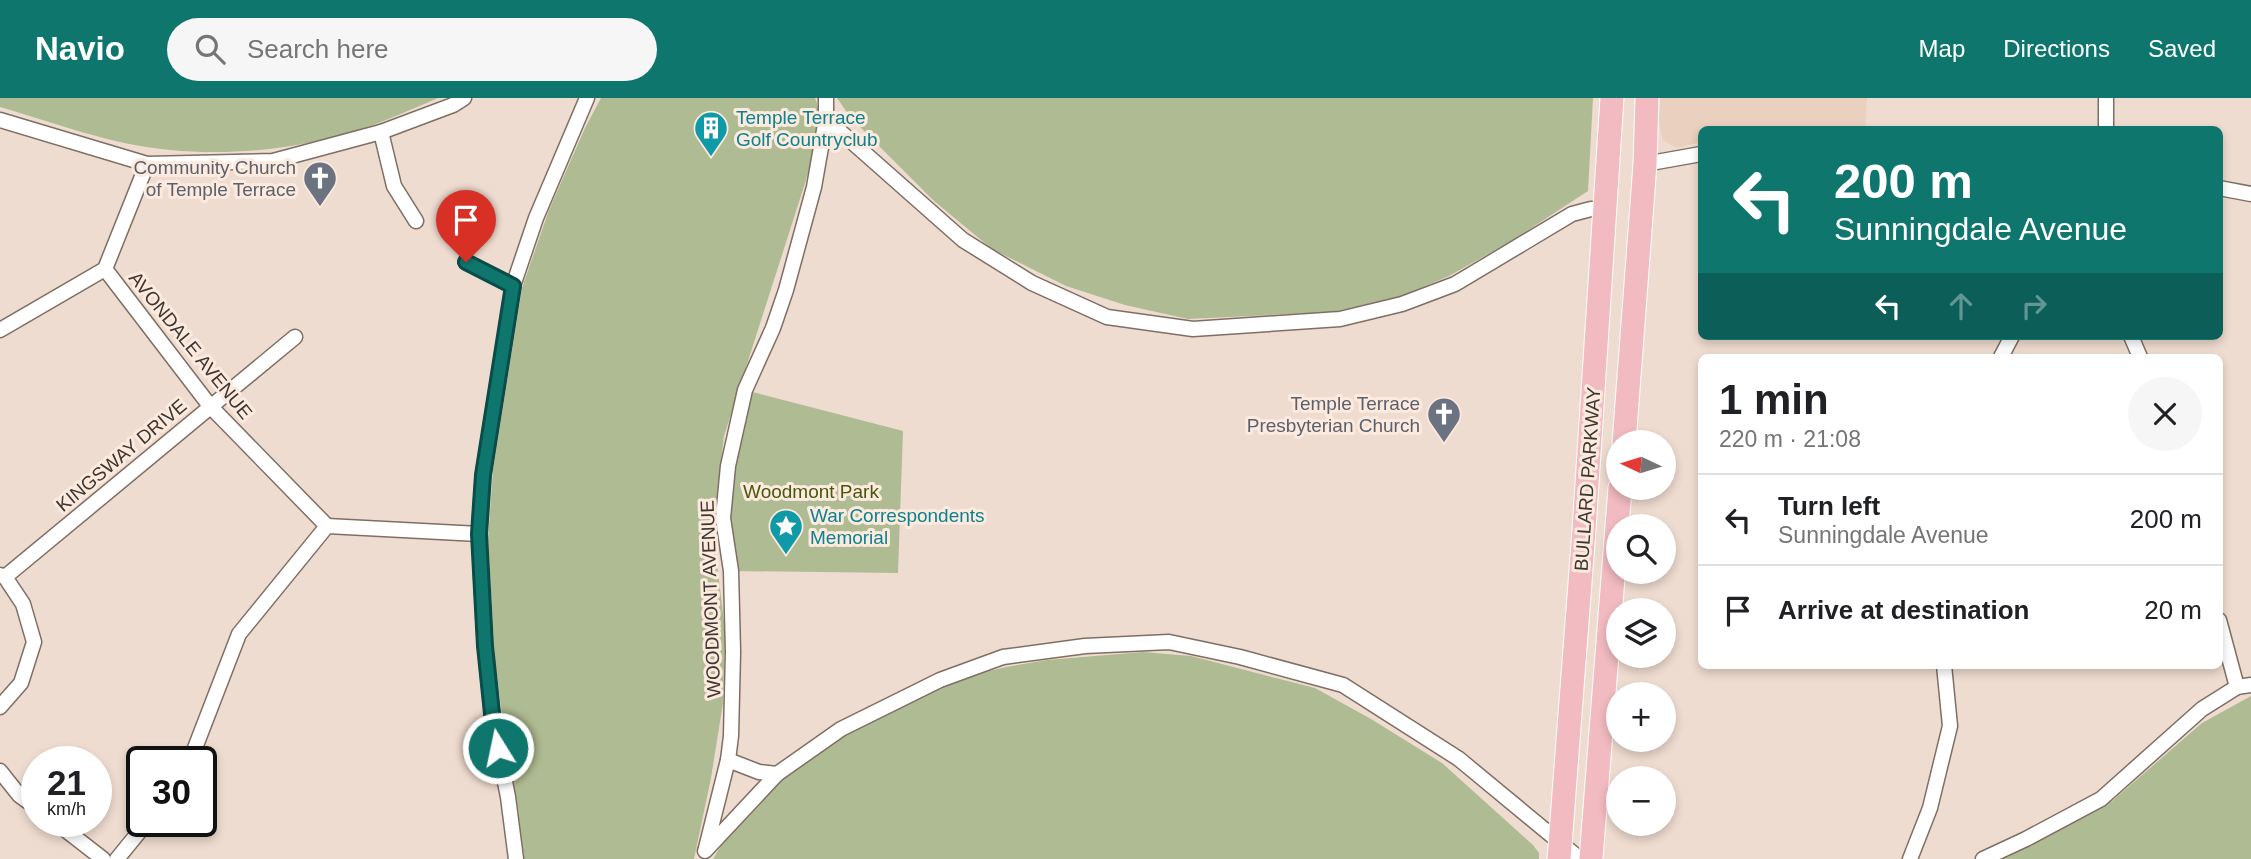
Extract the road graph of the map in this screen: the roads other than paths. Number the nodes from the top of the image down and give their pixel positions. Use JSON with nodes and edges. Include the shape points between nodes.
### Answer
{"nodes":[{"id":1,"x":464,"y":98,"type":"edge"},
{"id":2,"x":586,"y":98,"type":"edge"},
{"id":3,"x":826,"y":98,"type":"edge"},
{"id":4,"x":1612,"y":98,"type":"edge"},
{"id":5,"x":1647,"y":98,"type":"edge"},
{"id":6,"x":2106,"y":98,"type":"edge"},
{"id":7,"x":826,"y":118,"type":"junction"},
{"id":8,"x":0,"y":120,"type":"edge"},
{"id":9,"x":2106,"y":126,"type":"edge"},
{"id":10,"x":381,"y":132,"type":"junction"},
{"id":11,"x":1698,"y":155,"type":"edge"},
{"id":12,"x":147,"y":164,"type":"junction"},
{"id":13,"x":1645,"y":164,"type":"junction"},
{"id":14,"x":2223,"y":189,"type":"edge"},
{"id":15,"x":2251,"y":194,"type":"edge"},
{"id":16,"x":1605,"y":209,"type":"junction"},
{"id":17,"x":416,"y":221,"type":"dead end"},
{"id":18,"x":466,"y":262,"type":"dead end"},
{"id":19,"x":105,"y":269,"type":"junction"},
{"id":20,"x":513,"y":286,"type":"junction"},
{"id":21,"x":0,"y":330,"type":"edge"},
{"id":22,"x":295,"y":337,"type":"dead end"},
{"id":23,"x":210,"y":406,"type":"junction"},
{"id":24,"x":1625,"y":430,"type":"edge"},
{"id":25,"x":1619,"y":500,"type":"edge"},
{"id":26,"x":327,"y":526,"type":"junction"},
{"id":27,"x":479,"y":534,"type":"junction"},
{"id":28,"x":3,"y":576,"type":"edge"},
{"id":29,"x":2223,"y":631,"type":"edge"},
{"id":30,"x":1944,"y":669,"type":"edge"},
{"id":31,"x":2244,"y":686,"type":"edge"},
{"id":32,"x":0,"y":707,"type":"edge"},
{"id":33,"x":196,"y":746,"type":"edge"},
{"id":34,"x":728,"y":760,"type":"junction"},
{"id":35,"x":0,"y":771,"type":"edge"},
{"id":36,"x":777,"y":775,"type":"junction"},
{"id":37,"x":21,"y":796,"type":"edge"},
{"id":38,"x":75,"y":837,"type":"edge"},
{"id":39,"x":135,"y":837,"type":"edge"},
{"id":40,"x":1559,"y":851,"type":"edge"},
{"id":41,"x":704,"y":855,"type":"edge"},
{"id":42,"x":103,"y":859,"type":"edge"},
{"id":43,"x":117,"y":859,"type":"edge"},
{"id":44,"x":516,"y":859,"type":"edge"},
{"id":45,"x":1580,"y":859,"type":"edge"},
{"id":46,"x":1591,"y":859,"type":"edge"},
{"id":47,"x":1910,"y":859,"type":"edge"},
{"id":48,"x":1983,"y":859,"type":"edge"}],
"edges":[{"from":1,"to":10,"type":"street"},
{"from":2,"to":20,"type":"street"},
{"from":3,"to":7,"type":"street","name":"WOODMONT AVENUE"},
{"from":4,"to":16,"type":"main road","name":"BULLARD PARKWAY"},
{"from":5,"to":13,"type":"main road","name":"BULLARD PARKWAY"},
{"from":6,"to":9,"type":"street"},
{"from":7,"to":16,"type":"street","via":[[963,240],[1032,283],[1107,317],[1193,329],[1340,319],[1402,304],[1455,284],[1572,214]]},
{"from":7,"to":34,"type":"street","name":"WOODMONT AVENUE","via":[[814,187],[786,290],[745,390],[728,466],[723,518],[732,571],[733,652]]},
{"from":8,"to":12,"type":"street"},
{"from":10,"to":12,"type":"street","via":[[273,161]]},
{"from":10,"to":17,"type":"street","via":[[394,186]]},
{"from":11,"to":13,"type":"street"},
{"from":12,"to":19,"type":"street","name":"AVONDALE AVENUE"},
{"from":13,"to":24,"type":"main road","name":"BULLARD PARKWAY"},
{"from":14,"to":15,"type":"street"},
{"from":16,"to":40,"type":"main road","name":"BULLARD PARKWAY"},
{"from":18,"to":20,"type":"street"},
{"from":19,"to":21,"type":"street"},
{"from":19,"to":23,"type":"street","name":"AVONDALE AVENUE"},
{"from":20,"to":27,"type":"street","via":[[488,439]]},
{"from":22,"to":23,"type":"street","name":"KINGSWAY DRIVE"},
{"from":23,"to":26,"type":"street","name":"AVONDALE AVENUE"},
{"from":23,"to":28,"type":"street","name":"KINGSWAY DRIVE"},
{"from":25,"to":46,"type":"main road","name":"BULLARD PARKWAY"},
{"from":26,"to":27,"type":"street"},
{"from":26,"to":33,"type":"street","via":[[239,634]]},
{"from":27,"to":44,"type":"street","via":[[493,723]]},
{"from":28,"to":32,"type":"street","via":[[23,604],[34,642],[21,683]]},
{"from":29,"to":31,"type":"street"},
{"from":30,"to":47,"type":"street","via":[[1950,726],[1930,808]]},
{"from":31,"to":48,"type":"street","via":[[2202,709],[2102,799]]},
{"from":34,"to":36,"type":"street"},
{"from":34,"to":41,"type":"street","name":"WOODMONT AVENUE"},
{"from":35,"to":37,"type":"street"},
{"from":36,"to":40,"type":"street","via":[[841,729],[940,680],[1003,657],[1085,646],[1169,642],[1343,685],[1459,759]]},
{"from":36,"to":41,"type":"street"},
{"from":38,"to":42,"type":"street"},
{"from":39,"to":43,"type":"street"},
{"from":40,"to":45,"type":"street"}]}
